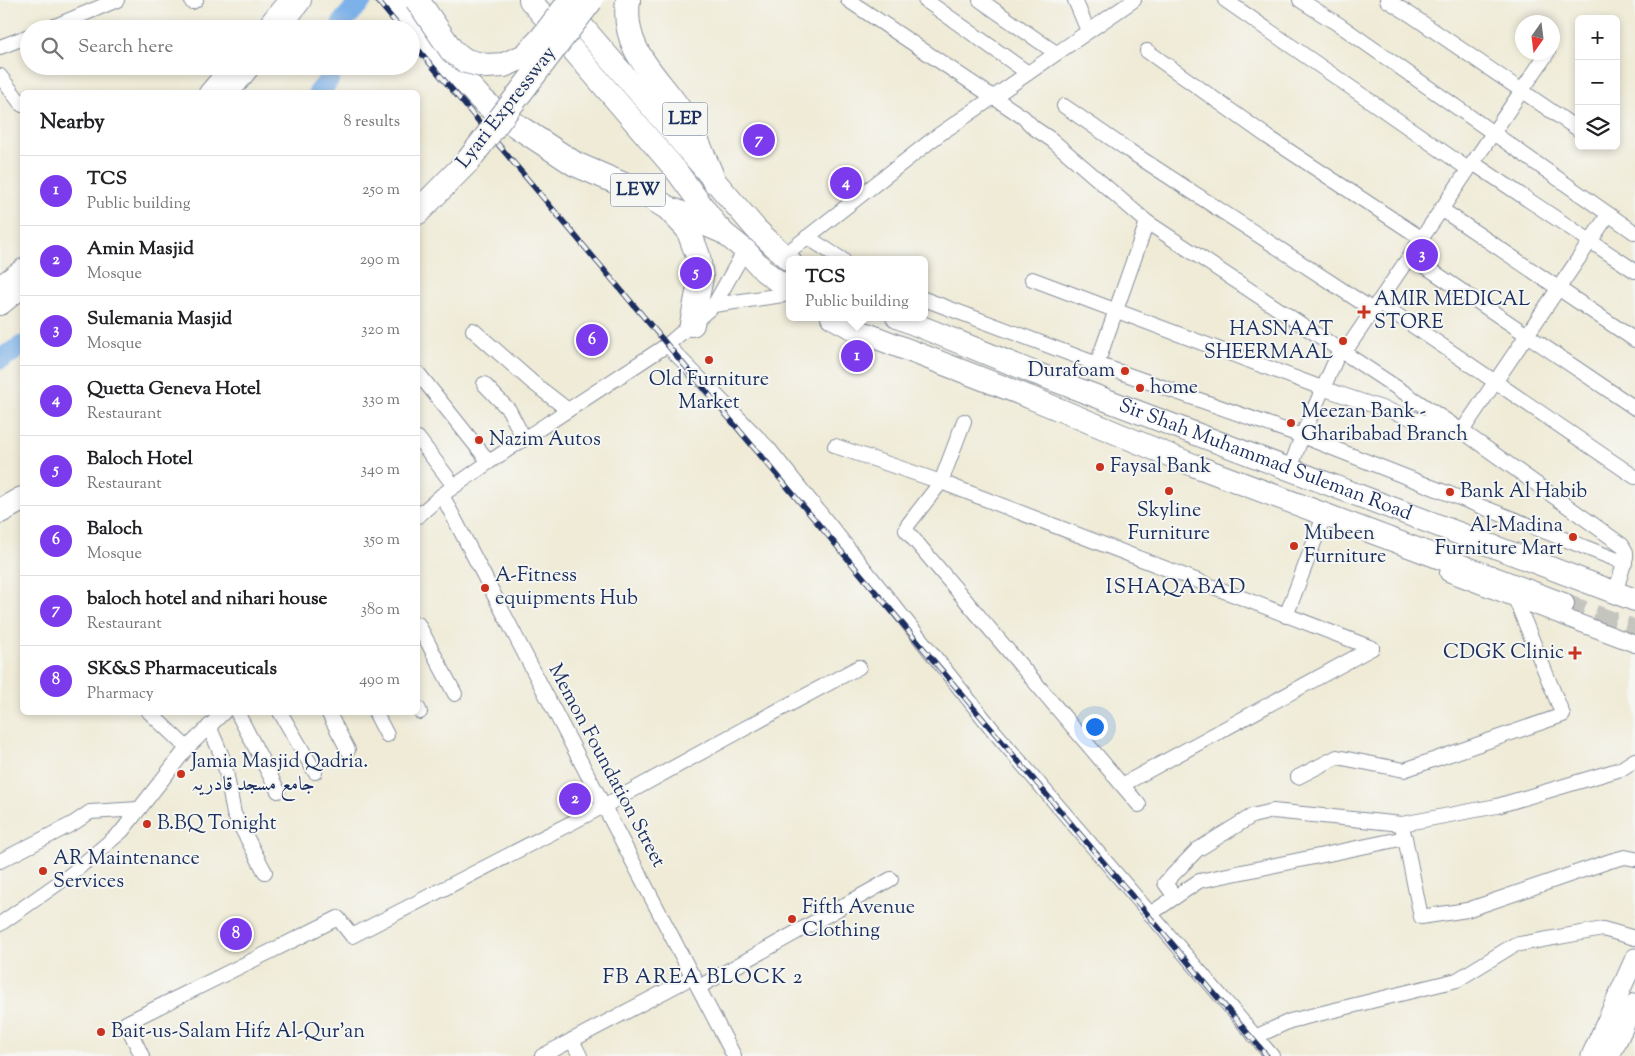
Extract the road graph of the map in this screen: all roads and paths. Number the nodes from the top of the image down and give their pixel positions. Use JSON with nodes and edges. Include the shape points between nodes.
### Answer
{"nodes":[{"id":1,"x":117,"y":0,"type":"edge"},
{"id":2,"x":285,"y":0,"type":"edge"},
{"id":3,"x":299,"y":0,"type":"edge"},
{"id":4,"x":391,"y":0,"type":"edge"},
{"id":5,"x":417,"y":0,"type":"edge"},
{"id":6,"x":560,"y":0,"type":"edge"},
{"id":7,"x":571,"y":0,"type":"edge"},
{"id":8,"x":592,"y":0,"type":"edge"},
{"id":9,"x":628,"y":0,"type":"edge"},
{"id":10,"x":848,"y":0,"type":"edge"},
{"id":11,"x":925,"y":0,"type":"edge"},
{"id":12,"x":980,"y":0,"type":"edge"},
{"id":13,"x":1076,"y":0,"type":"edge"},
{"id":14,"x":1134,"y":0,"type":"edge"},
{"id":15,"x":1225,"y":0,"type":"edge"},
{"id":16,"x":1300,"y":0,"type":"edge"},
{"id":17,"x":1387,"y":0,"type":"edge"},
{"id":18,"x":91,"y":5,"type":"edge"},
{"id":19,"x":534,"y":5,"type":"edge"},
{"id":20,"x":64,"y":20,"type":"edge"},
{"id":21,"x":268,"y":20,"type":"edge"},
{"id":22,"x":284,"y":20,"type":"edge"},
{"id":23,"x":409,"y":20,"type":"edge"},
{"id":24,"x":1088,"y":31,"type":"junction"},
{"id":25,"x":420,"y":32,"type":"edge"},
{"id":26,"x":20,"y":39,"type":"edge"},
{"id":27,"x":0,"y":47,"type":"edge"},
{"id":28,"x":1146,"y":51,"type":"dead end"},
{"id":29,"x":1056,"y":53,"type":"junction"},
{"id":30,"x":1543,"y":60,"type":"edge"},
{"id":31,"x":1028,"y":73,"type":"junction"},
{"id":32,"x":220,"y":75,"type":"edge"},
{"id":33,"x":241,"y":75,"type":"edge"},
{"id":34,"x":0,"y":76,"type":"edge"},
{"id":35,"x":208,"y":90,"type":"edge"},
{"id":36,"x":229,"y":90,"type":"edge"},
{"id":37,"x":1522,"y":90,"type":"junction"},
{"id":38,"x":993,"y":97,"type":"junction"},
{"id":39,"x":20,"y":102,"type":"edge"},
{"id":40,"x":1064,"y":106,"type":"dead end"},
{"id":41,"x":1575,"y":127,"type":"edge"},
{"id":42,"x":1493,"y":133,"type":"junction"},
{"id":43,"x":1471,"y":166,"type":"junction"},
{"id":44,"x":714,"y":181,"type":"junction"},
{"id":45,"x":668,"y":208,"type":"junction"},
{"id":46,"x":1441,"y":209,"type":"junction"},
{"id":47,"x":420,"y":210,"type":"edge"},
{"id":48,"x":1608,"y":215,"type":"junction"},
{"id":49,"x":1147,"y":222,"type":"junction"},
{"id":50,"x":720,"y":230,"type":"junction"},
{"id":51,"x":1634,"y":232,"type":"edge"},
{"id":52,"x":807,"y":238,"type":"junction"},
{"id":53,"x":1421,"y":238,"type":"junction"},
{"id":54,"x":1591,"y":241,"type":"junction"},
{"id":55,"x":745,"y":250,"type":"junction"},
{"id":56,"x":788,"y":256,"type":"edge"},
{"id":57,"x":836,"y":256,"type":"edge"},
{"id":58,"x":1410,"y":256,"type":"junction"},
{"id":59,"x":786,"y":258,"type":"edge"},
{"id":60,"x":20,"y":267,"type":"edge"},
{"id":61,"x":764,"y":270,"type":"junction"},
{"id":62,"x":1635,"y":270,"type":"edge"},
{"id":63,"x":1032,"y":279,"type":"dead end"},
{"id":64,"x":0,"y":282,"type":"edge"},
{"id":65,"x":20,"y":287,"type":"edge"},
{"id":66,"x":786,"y":289,"type":"edge"},
{"id":67,"x":1558,"y":289,"type":"junction"},
{"id":68,"x":786,"y":293,"type":"edge"},
{"id":69,"x":928,"y":301,"type":"edge"},
{"id":70,"x":0,"y":303,"type":"edge"},
{"id":71,"x":714,"y":305,"type":"junction"},
{"id":72,"x":1376,"y":306,"type":"junction"},
{"id":73,"x":1116,"y":309,"type":"junction"},
{"id":74,"x":839,"y":321,"type":"edge"},
{"id":75,"x":907,"y":321,"type":"edge"},
{"id":76,"x":692,"y":324,"type":"junction"},
{"id":77,"x":473,"y":330,"type":"dead end"},
{"id":78,"x":1527,"y":334,"type":"junction"},
{"id":79,"x":1635,"y":340,"type":"edge"},
{"id":80,"x":667,"y":344,"type":"junction"},
{"id":81,"x":1342,"y":351,"type":"junction"},
{"id":82,"x":1097,"y":364,"type":"junction"},
{"id":83,"x":420,"y":376,"type":"edge"},
{"id":84,"x":1495,"y":382,"type":"junction"},
{"id":85,"x":484,"y":384,"type":"dead end"},
{"id":86,"x":1322,"y":388,"type":"junction"},
{"id":87,"x":1635,"y":408,"type":"edge"},
{"id":88,"x":568,"y":410,"type":"junction"},
{"id":89,"x":964,"y":422,"type":"dead end"},
{"id":90,"x":1462,"y":431,"type":"junction"},
{"id":91,"x":1302,"y":436,"type":"junction"},
{"id":92,"x":524,"y":439,"type":"junction"},
{"id":93,"x":420,"y":441,"type":"edge"},
{"id":94,"x":835,"y":446,"type":"dead end"},
{"id":95,"x":489,"y":462,"type":"junction"},
{"id":96,"x":1193,"y":465,"type":"junction"},
{"id":97,"x":1290,"y":469,"type":"junction"},
{"id":98,"x":1635,"y":477,"type":"edge"},
{"id":99,"x":941,"y":482,"type":"junction"},
{"id":100,"x":454,"y":486,"type":"junction"},
{"id":101,"x":442,"y":495,"type":"junction"},
{"id":102,"x":20,"y":500,"type":"edge"},
{"id":103,"x":0,"y":511,"type":"edge"},
{"id":104,"x":420,"y":514,"type":"edge"},
{"id":105,"x":1321,"y":524,"type":"junction"},
{"id":106,"x":1625,"y":563,"type":"junction"},
{"id":107,"x":1625,"y":597,"type":"edge"},
{"id":108,"x":1515,"y":598,"type":"junction"},
{"id":109,"x":1563,"y":604,"type":"tunnel mouth"},
{"id":110,"x":1286,"y":616,"type":"junction"},
{"id":111,"x":420,"y":628,"type":"edge"},
{"id":112,"x":1635,"y":644,"type":"edge"},
{"id":113,"x":859,"y":667,"type":"dead end"},
{"id":114,"x":455,"y":694,"type":"dead end"},
{"id":115,"x":152,"y":715,"type":"edge"},
{"id":116,"x":221,"y":715,"type":"edge"},
{"id":117,"x":239,"y":715,"type":"edge"},
{"id":118,"x":282,"y":715,"type":"edge"},
{"id":119,"x":330,"y":715,"type":"edge"},
{"id":120,"x":377,"y":715,"type":"edge"},
{"id":121,"x":209,"y":726,"type":"junction"},
{"id":122,"x":387,"y":735,"type":"dead end"},
{"id":123,"x":187,"y":748,"type":"junction"},
{"id":124,"x":348,"y":750,"type":"dead end"},
{"id":125,"x":1635,"y":760,"type":"edge"},
{"id":126,"x":315,"y":772,"type":"dead end"},
{"id":127,"x":1298,"y":777,"type":"dead end"},
{"id":128,"x":1122,"y":785,"type":"junction"},
{"id":129,"x":278,"y":791,"type":"dead end"},
{"id":130,"x":1139,"y":805,"type":"dead end"},
{"id":131,"x":604,"y":806,"type":"junction"},
{"id":132,"x":139,"y":809,"type":"junction"},
{"id":133,"x":1402,"y":824,"type":"junction"},
{"id":134,"x":1405,"y":838,"type":"junction"},
{"id":135,"x":1635,"y":859,"type":"edge"},
{"id":136,"x":0,"y":861,"type":"edge"},
{"id":137,"x":265,"y":872,"type":"dead end"},
{"id":138,"x":891,"y":879,"type":"dead end"},
{"id":139,"x":1175,"y":897,"type":"junction"},
{"id":140,"x":1150,"y":914,"type":"junction"},
{"id":141,"x":0,"y":924,"type":"edge"},
{"id":142,"x":1635,"y":938,"type":"edge"},
{"id":143,"x":1635,"y":958,"type":"edge"},
{"id":144,"x":696,"y":982,"type":"junction"},
{"id":145,"x":1635,"y":1003,"type":"edge"},
{"id":146,"x":1255,"y":1037,"type":"junction"},
{"id":147,"x":572,"y":1040,"type":"junction"},
{"id":148,"x":731,"y":1055,"type":"edge"},
{"id":149,"x":142,"y":1056,"type":"edge"},
{"id":150,"x":542,"y":1056,"type":"edge"},
{"id":151,"x":580,"y":1056,"type":"edge"},
{"id":152,"x":1272,"y":1056,"type":"edge"},
{"id":153,"x":1590,"y":1056,"type":"edge"},
{"id":154,"x":1610,"y":1056,"type":"edge"}],
"edges":[{"from":1,"to":18,"type":"street"},
{"from":2,"to":21,"type":"street"},
{"from":3,"to":22,"type":"highway"},
{"from":4,"to":23,"type":"highway","number":"LEW"},
{"from":5,"to":7,"type":"highway","bridge":true,"via":[[452,51],[466,61],[486,66],[504,65],[525,56]]},
{"from":6,"to":44,"type":"highway"},
{"from":8,"to":47,"type":"highway","name":"Lyari Expressway","bridge":true,"via":[[468,161]]},
{"from":9,"to":44,"type":"highway","number":"LEP","via":[[626,16],[633,45],[684,116]]},
{"from":10,"to":38,"type":"street"},
{"from":11,"to":31,"type":"street"},
{"from":12,"to":29,"type":"street"},
{"from":13,"to":24,"type":"street"},
{"from":14,"to":24,"type":"street"},
{"from":15,"to":43,"type":"street"},
{"from":16,"to":42,"type":"street"},
{"from":17,"to":37,"type":"street"},
{"from":18,"to":20,"type":"street"},
{"from":19,"to":50,"type":"highway","via":[[675,169]]},
{"from":24,"to":29,"type":"street"},
{"from":25,"to":45,"type":"highway","number":"LEW","via":[[497,112],[575,164],[645,194]]},
{"from":26,"to":27,"type":"street"},
{"from":28,"to":53,"type":"street","via":[[1268,137]]},
{"from":29,"to":31,"type":"street"},
{"from":30,"to":37,"type":"street"},
{"from":31,"to":38,"type":"street"},
{"from":32,"to":35,"type":"street"},
{"from":33,"to":36,"type":"highway"},
{"from":34,"to":39,"type":"street"},
{"from":37,"to":41,"type":"street"},
{"from":37,"to":42,"type":"street"},
{"from":38,"to":49,"type":"street","via":[[1052,140]]},
{"from":38,"to":52,"type":"street"},
{"from":40,"to":72,"type":"street"},
{"from":42,"to":43,"type":"street"},
{"from":42,"to":48,"type":"street"},
{"from":43,"to":46,"type":"street"},
{"from":43,"to":54,"type":"street"},
{"from":44,"to":59,"type":"highway"},
{"from":45,"to":50,"type":"highway"},
{"from":45,"to":76,"type":"highway","number":"LEW","via":[[688,229],[698,256],[701,277]]},
{"from":46,"to":53,"type":"street"},
{"from":46,"to":67,"type":"street"},
{"from":48,"to":51,"type":"street"},
{"from":48,"to":54,"type":"street"},
{"from":49,"to":73,"type":"street"},
{"from":49,"to":81,"type":"street"},
{"from":50,"to":55,"type":"highway"},
{"from":52,"to":56,"type":"street"},
{"from":52,"to":57,"type":"street"},
{"from":53,"to":58,"type":"street"},
{"from":54,"to":62,"type":"street"},
{"from":54,"to":67,"type":"street"},
{"from":55,"to":61,"type":"highway"},
{"from":55,"to":71,"type":"street"},
{"from":58,"to":72,"type":"street"},
{"from":58,"to":78,"type":"street"},
{"from":59,"to":61,"type":"highway"},
{"from":60,"to":64,"type":"street"},
{"from":61,"to":66,"type":"highway"},
{"from":63,"to":73,"type":"street"},
{"from":65,"to":70,"type":"highway"},
{"from":67,"to":78,"type":"street"},
{"from":67,"to":79,"type":"street"},
{"from":68,"to":71,"type":"street"},
{"from":69,"to":82,"type":"street"},
{"from":71,"to":76,"type":"street"},
{"from":72,"to":81,"type":"street"},
{"from":72,"to":84,"type":"street"},
{"from":73,"to":82,"type":"street"},
{"from":73,"to":86,"type":"street"},
{"from":74,"to":96,"type":"highway","name":"Sir Shah Muhammad Suleman Road"},
{"from":75,"to":97,"type":"highway","name":"Sir Shah Muhammad Suleman Road"},
{"from":76,"to":80,"type":"street"},
{"from":77,"to":88,"type":"street"},
{"from":78,"to":84,"type":"street"},
{"from":78,"to":87,"type":"street"},
{"from":80,"to":88,"type":"street"},
{"from":80,"to":140,"type":"street","via":[[769,449],[993,730]]},
{"from":81,"to":86,"type":"street"},
{"from":81,"to":90,"type":"street"},
{"from":82,"to":91,"type":"street"},
{"from":83,"to":95,"type":"street"},
{"from":84,"to":90,"type":"street"},
{"from":84,"to":98,"type":"street"},
{"from":85,"to":92,"type":"street","via":[[509,410]]},
{"from":86,"to":90,"type":"street","via":[[1450,431]]},
{"from":86,"to":91,"type":"street"},
{"from":88,"to":92,"type":"street"},
{"from":89,"to":99,"type":"street"},
{"from":90,"to":106,"type":"street","via":[[1622,545],[1626,552]]},
{"from":91,"to":97,"type":"street"},
{"from":91,"to":106,"type":"street"},
{"from":92,"to":95,"type":"street"},
{"from":93,"to":100,"type":"street"},
{"from":94,"to":99,"type":"street"},
{"from":95,"to":100,"type":"street"},
{"from":96,"to":105,"type":"street","via":[[1280,508]]},
{"from":96,"to":109,"type":"highway","name":"Sir Shah Muhammad Suleman Road"},
{"from":97,"to":107,"type":"highway","name":"Sir Shah Muhammad Suleman Road"},
{"from":99,"to":110,"type":"street"},
{"from":99,"to":128,"type":"street","via":[[907,526],[908,534]]},
{"from":100,"to":101,"type":"street"},
{"from":101,"to":104,"type":"street"},
{"from":101,"to":131,"type":"street","name":"Memon Foundation Street"},
{"from":102,"to":103,"type":"highway"},
{"from":105,"to":108,"type":"street"},
{"from":105,"to":110,"type":"street"},
{"from":106,"to":107,"type":"street"},
{"from":108,"to":112,"type":"street"},
{"from":108,"to":127,"type":"street","via":[[1563,715],[1404,770],[1337,757]]},
{"from":110,"to":128,"type":"street","via":[[1372,648]]},
{"from":111,"to":114,"type":"street"},
{"from":113,"to":131,"type":"street"},
{"from":115,"to":123,"type":"street"},
{"from":116,"to":121,"type":"street"},
{"from":117,"to":129,"type":"street"},
{"from":118,"to":126,"type":"street"},
{"from":119,"to":124,"type":"street"},
{"from":120,"to":122,"type":"street"},
{"from":121,"to":123,"type":"street"},
{"from":121,"to":137,"type":"street","via":[[224,761],[234,814]]},
{"from":123,"to":132,"type":"street"},
{"from":125,"to":133,"type":"street","via":[[1621,769],[1496,806]]},
{"from":128,"to":130,"type":"street"},
{"from":131,"to":144,"type":"street","name":"Memon Foundation Street"},
{"from":131,"to":149,"type":"street","via":[[352,936],[338,918],[126,1023]]},
{"from":132,"to":136,"type":"street","via":[[90,812]]},
{"from":132,"to":141,"type":"street","via":[[122,831],[70,875]]},
{"from":133,"to":134,"type":"street"},
{"from":133,"to":139,"type":"street","via":[[1273,811],[1252,816],[1197,850],[1165,883]]},
{"from":134,"to":135,"type":"street","via":[[1421,917],[1466,910],[1610,861]]},
{"from":134,"to":139,"type":"street","via":[[1199,881]]},
{"from":138,"to":144,"type":"street"},
{"from":139,"to":140,"type":"street"},
{"from":140,"to":146,"type":"street"},
{"from":142,"to":146,"type":"street","via":[[1603,929],[1514,945],[1457,980],[1290,1022]]},
{"from":143,"to":153,"type":"main road"},
{"from":144,"to":147,"type":"street"},
{"from":144,"to":148,"type":"street","name":"Memon Foundation Street"},
{"from":145,"to":154,"type":"main road"},
{"from":146,"to":152,"type":"street"},
{"from":147,"to":150,"type":"street"},
{"from":147,"to":151,"type":"street"}]}
